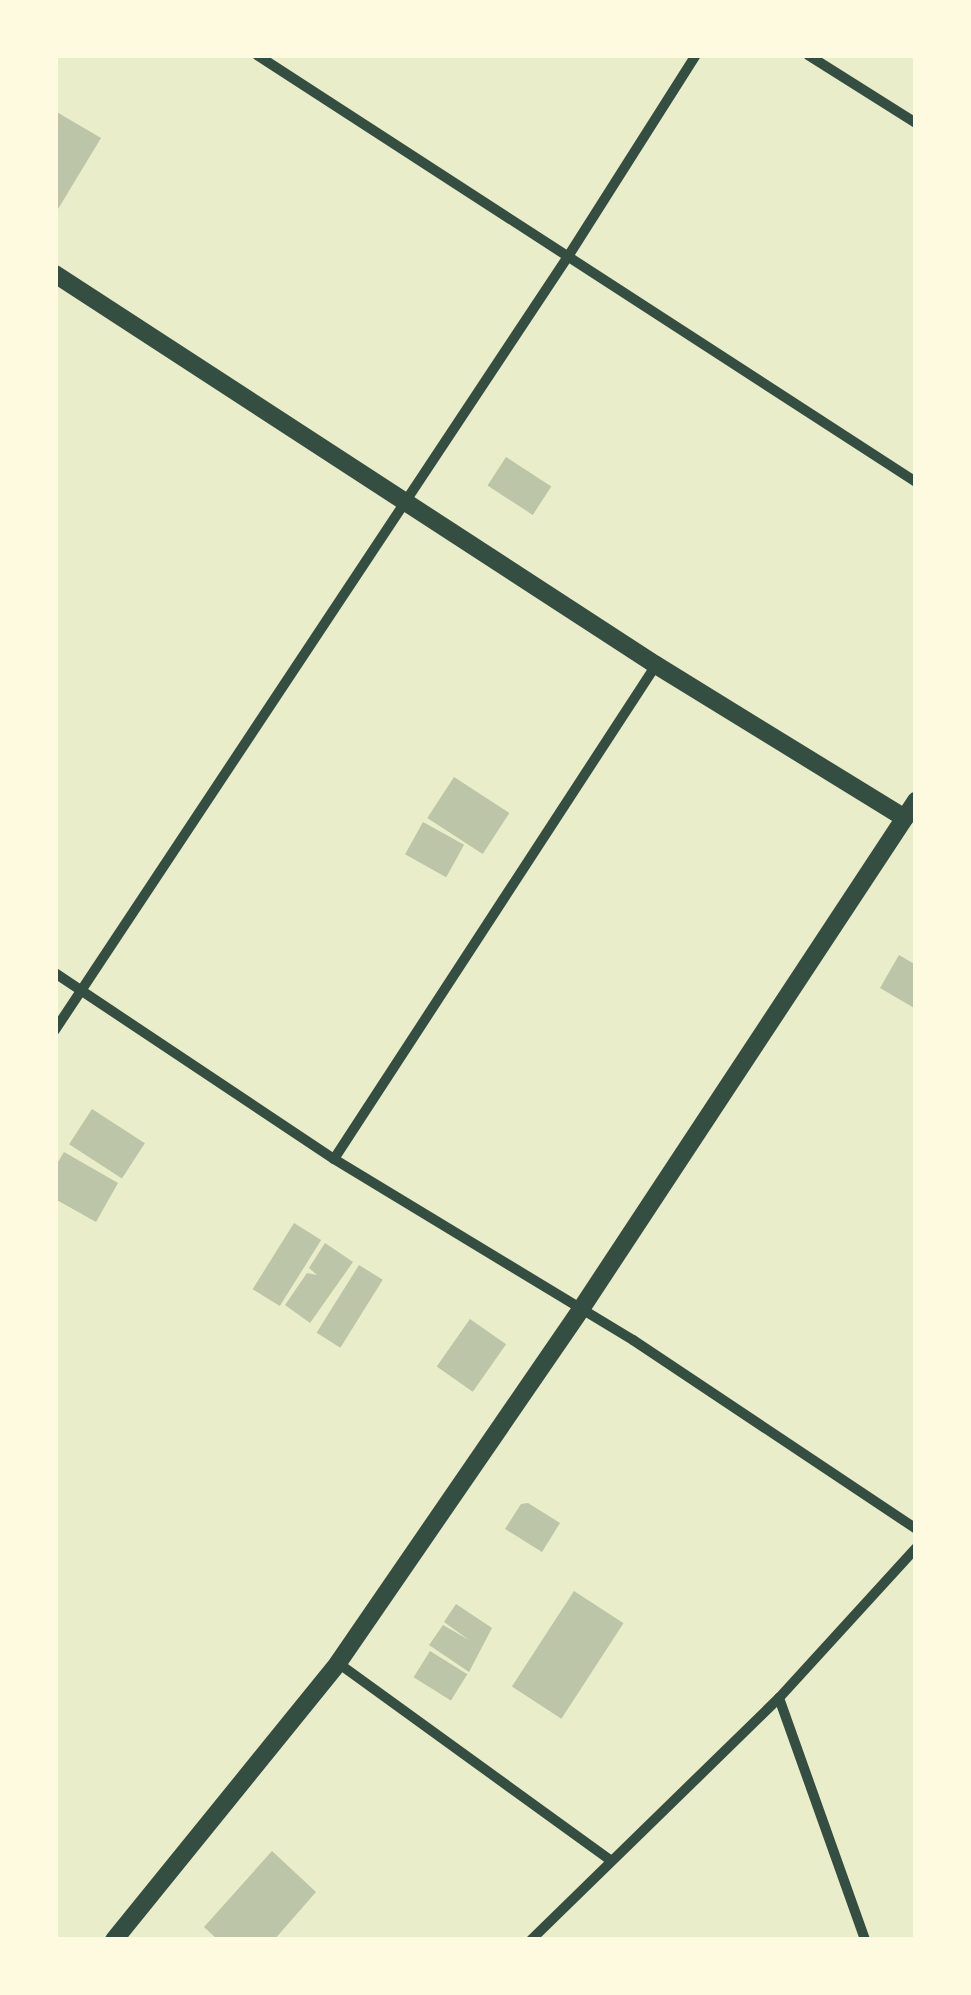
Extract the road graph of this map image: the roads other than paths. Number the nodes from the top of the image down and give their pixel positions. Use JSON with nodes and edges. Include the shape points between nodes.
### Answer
{"nodes":[{"id":1,"x":257,"y":55,"type":"edge"},
{"id":2,"x":696,"y":55,"type":"edge"},
{"id":3,"x":808,"y":55,"type":"edge"},
{"id":4,"x":916,"y":123,"type":"edge"},
{"id":5,"x":569,"y":256,"type":"junction"},
{"id":6,"x":55,"y":274,"type":"edge"},
{"id":7,"x":916,"y":482,"type":"edge"},
{"id":8,"x":403,"y":500,"type":"junction"},
{"id":9,"x":656,"y":664,"type":"junction"},
{"id":10,"x":916,"y":801,"type":"edge"},
{"id":11,"x":910,"y":822,"type":"edge"},
{"id":12,"x":55,"y":973,"type":"edge"},
{"id":13,"x":80,"y":989,"type":"junction"},
{"id":14,"x":55,"y":1030,"type":"edge"},
{"id":15,"x":334,"y":1159,"type":"junction"},
{"id":16,"x":581,"y":1309,"type":"junction"},
{"id":17,"x":916,"y":1529,"type":"edge"},
{"id":18,"x":916,"y":1548,"type":"edge"},
{"id":19,"x":338,"y":1664,"type":"junction"},
{"id":20,"x":779,"y":1698,"type":"junction"},
{"id":21,"x":610,"y":1860,"type":"junction"},
{"id":22,"x":114,"y":1940,"type":"edge"},
{"id":23,"x":531,"y":1940,"type":"edge"},
{"id":24,"x":865,"y":1940,"type":"edge"}],
"edges":[{"from":1,"to":5,"type":"street"},
{"from":2,"to":5,"type":"street"},
{"from":3,"to":4,"type":"street"},
{"from":5,"to":7,"type":"street"},
{"from":5,"to":8,"type":"street"},
{"from":6,"to":8,"type":"street"},
{"from":8,"to":9,"type":"street"},
{"from":8,"to":13,"type":"street"},
{"from":9,"to":11,"type":"street"},
{"from":9,"to":15,"type":"street"},
{"from":10,"to":11,"type":"street"},
{"from":11,"to":16,"type":"street"},
{"from":12,"to":13,"type":"street"},
{"from":13,"to":14,"type":"street"},
{"from":13,"to":15,"type":"street"},
{"from":15,"to":16,"type":"street"},
{"from":16,"to":17,"type":"street"},
{"from":16,"to":19,"type":"street"},
{"from":18,"to":20,"type":"street"},
{"from":19,"to":21,"type":"street"},
{"from":19,"to":22,"type":"street"},
{"from":20,"to":21,"type":"street"},
{"from":20,"to":24,"type":"street"},
{"from":21,"to":23,"type":"street"}]}
